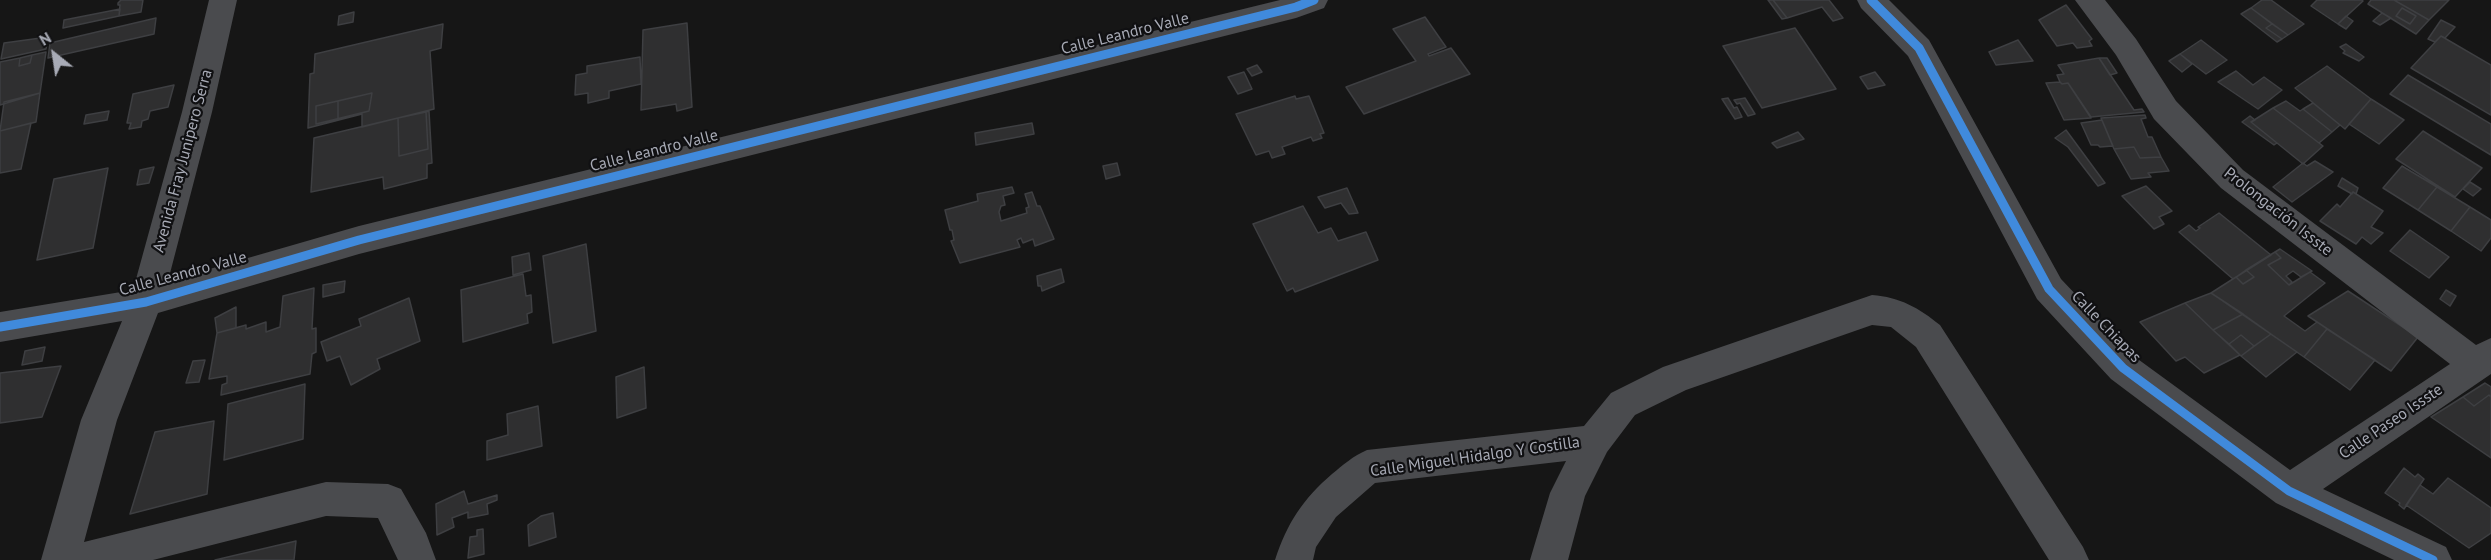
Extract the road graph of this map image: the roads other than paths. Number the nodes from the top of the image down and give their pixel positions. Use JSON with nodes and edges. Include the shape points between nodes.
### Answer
{"nodes":[{"id":1,"x":223,"y":0,"type":"edge"},
{"id":2,"x":1871,"y":0,"type":"edge"},
{"id":3,"x":2089,"y":0,"type":"edge"},
{"id":4,"x":1302,"y":2,"type":"edge"},
{"id":5,"x":146,"y":302,"type":"junction"},
{"id":6,"x":0,"y":327,"type":"edge"},
{"id":7,"x":2484,"y":359,"type":"edge"},
{"id":8,"x":1594,"y":441,"type":"junction"},
{"id":9,"x":2289,"y":491,"type":"junction"},
{"id":10,"x":60,"y":560,"type":"edge"},
{"id":11,"x":82,"y":560,"type":"edge"},
{"id":12,"x":417,"y":560,"type":"edge"},
{"id":13,"x":1294,"y":560,"type":"edge"},
{"id":14,"x":1549,"y":560,"type":"edge"},
{"id":15,"x":2070,"y":560,"type":"edge"},
{"id":16,"x":2433,"y":560,"type":"edge"}],
"edges":[{"from":1,"to":5,"type":"street","name":"Avenida Fray Junipero Serra"},
{"from":2,"to":9,"type":"street","name":"Calle Chiapas","via":[[1919,48],[2049,289],[2123,368]]},
{"from":3,"to":7,"type":"street","name":"Prolongación Issste","via":[[2126,47],[2165,110],[2232,179]]},
{"from":4,"to":5,"type":"street","name":"Calle Leandro Valle","via":[[360,240]]},
{"from":5,"to":6,"type":"street","name":"Calle Leandro Valle"},
{"from":5,"to":10,"type":"street","name":"Avenida Fray Junipero Serra","via":[[99,420]]},
{"from":7,"to":9,"type":"street","name":"Calle Paseo Issste"},
{"from":8,"to":13,"type":"street","name":"Calle Miguel Hidalgo Y Costilla","via":[[1367,467],[1323,504],[1300,540]]},
{"from":8,"to":14,"type":"street","via":[[1568,493]]},
{"from":8,"to":15,"type":"street","via":[[1623,404],[1675,378],[1854,315],[1891,310],[1928,336]]},
{"from":9,"to":16,"type":"street","name":"Calle Chiapas"},
{"from":11,"to":12,"type":"street","via":[[326,499],[388,501]]}]}
